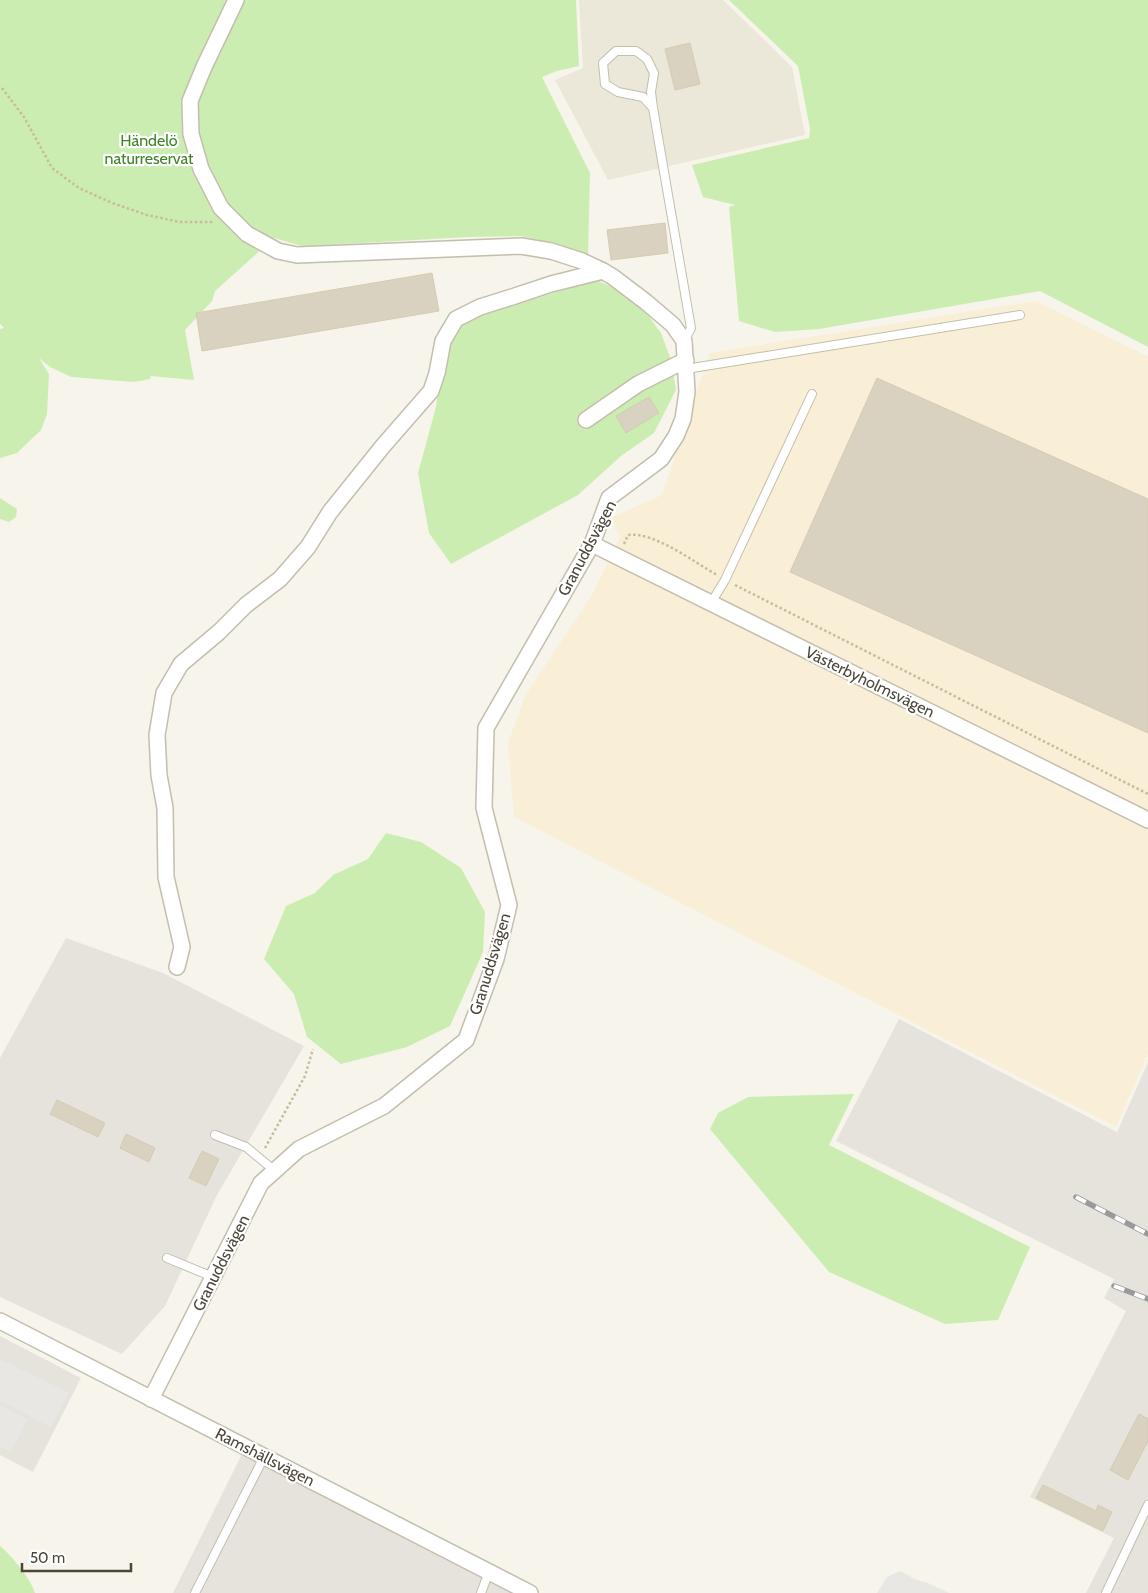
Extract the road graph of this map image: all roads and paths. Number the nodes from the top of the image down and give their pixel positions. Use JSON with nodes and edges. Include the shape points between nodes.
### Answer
{"nodes":[{"id":1,"x":236,"y":0,"type":"edge"},
{"id":2,"x":2,"y":88,"type":"dead end"},
{"id":3,"x":652,"y":108,"type":"junction"},
{"id":4,"x":235,"y":222,"type":"junction"},
{"id":5,"x":603,"y":271,"type":"junction"},
{"id":6,"x":1020,"y":315,"type":"dead end"},
{"id":7,"x":684,"y":341,"type":"junction"},
{"id":8,"x":686,"y":364,"type":"junction"},
{"id":9,"x":812,"y":394,"type":"dead end"},
{"id":10,"x":586,"y":420,"type":"dead end"},
{"id":11,"x":592,"y":544,"type":"junction"},
{"id":12,"x":618,"y":556,"type":"junction"},
{"id":13,"x":725,"y":580,"type":"junction"},
{"id":14,"x":711,"y":603,"type":"junction"},
{"id":15,"x":1148,"y":794,"type":"edge"},
{"id":16,"x":1148,"y":820,"type":"edge"},
{"id":17,"x":177,"y":968,"type":"dead end"},
{"id":18,"x":313,"y":1049,"type":"dead end"},
{"id":19,"x":215,"y":1136,"type":"dead end"},
{"id":20,"x":259,"y":1158,"type":"junction"},
{"id":21,"x":275,"y":1171,"type":"junction"},
{"id":22,"x":168,"y":1258,"type":"dead end"},
{"id":23,"x":213,"y":1277,"type":"junction"},
{"id":24,"x":1,"y":1324,"type":"edge"},
{"id":25,"x":151,"y":1399,"type":"junction"},
{"id":26,"x":264,"y":1457,"type":"junction"},
{"id":27,"x":1148,"y":1505,"type":"edge"},
{"id":28,"x":489,"y":1572,"type":"junction"},
{"id":29,"x":195,"y":1593,"type":"edge"},
{"id":30,"x":481,"y":1593,"type":"edge"},
{"id":31,"x":530,"y":1593,"type":"edge"},
{"id":32,"x":1106,"y":1593,"type":"edge"}],
"edges":[{"from":1,"to":4,"type":"street","via":[[190,101],[191,134],[201,169],[222,208]]},
{"from":2,"to":4,"type":"path","via":[[24,117],[52,168],[79,188],[147,215],[180,222]]},
{"from":3,"to":3,"type":"lane","via":[[643,97],[618,92],[605,84],[603,64],[616,51],[636,51],[647,59],[654,73]]},
{"from":3,"to":7,"type":"lane","via":[[691,328]]},
{"from":4,"to":5,"type":"street","via":[[246,234],[278,251],[297,255],[521,246],[551,251]]},
{"from":5,"to":7,"type":"street","via":[[673,325]]},
{"from":5,"to":17,"type":"street","via":[[488,304],[456,319],[443,341],[438,373],[431,391],[330,512],[308,547],[280,579],[181,664],[164,693],[157,735],[165,808],[166,877],[182,947]]},
{"from":6,"to":8,"type":"lane"},
{"from":7,"to":8,"type":"street","name":"Granuddsvägen"},
{"from":8,"to":10,"type":"street","via":[[638,384]]},
{"from":8,"to":11,"type":"street","name":"Granuddsvägen","via":[[687,392],[683,419],[676,436],[661,459],[609,498]]},
{"from":9,"to":13,"type":"lane"},
{"from":11,"to":12,"type":"street","name":"Västerbyholmsvägen"},
{"from":11,"to":21,"type":"street","name":"Granuddsvägen","via":[[486,728],[484,808],[509,905],[496,959],[466,1040],[384,1106],[299,1149]]},
{"from":12,"to":13,"type":"path","via":[[628,535],[636,534],[655,539]]},
{"from":12,"to":14,"type":"street","name":"Västerbyholmsvägen"},
{"from":13,"to":14,"type":"lane"},
{"from":13,"to":15,"type":"path"},
{"from":14,"to":16,"type":"street","name":"Västerbyholmsvägen"},
{"from":18,"to":20,"type":"path","via":[[305,1076]]},
{"from":19,"to":20,"type":"lane","via":[[246,1147]]},
{"from":20,"to":21,"type":"lane"},
{"from":21,"to":23,"type":"street","name":"Granuddsvägen","via":[[261,1183]]},
{"from":22,"to":23,"type":"lane"},
{"from":23,"to":25,"type":"street","name":"Granuddsvägen"},
{"from":24,"to":25,"type":"street","name":"Ramshällsvägen"},
{"from":25,"to":26,"type":"street","name":"Ramshällsvägen"},
{"from":26,"to":28,"type":"street","name":"Ramshällsvägen"},
{"from":26,"to":29,"type":"lane"},
{"from":27,"to":32,"type":"lane"},
{"from":28,"to":30,"type":"lane"},
{"from":28,"to":31,"type":"street","name":"Ramshällsvägen"}]}
